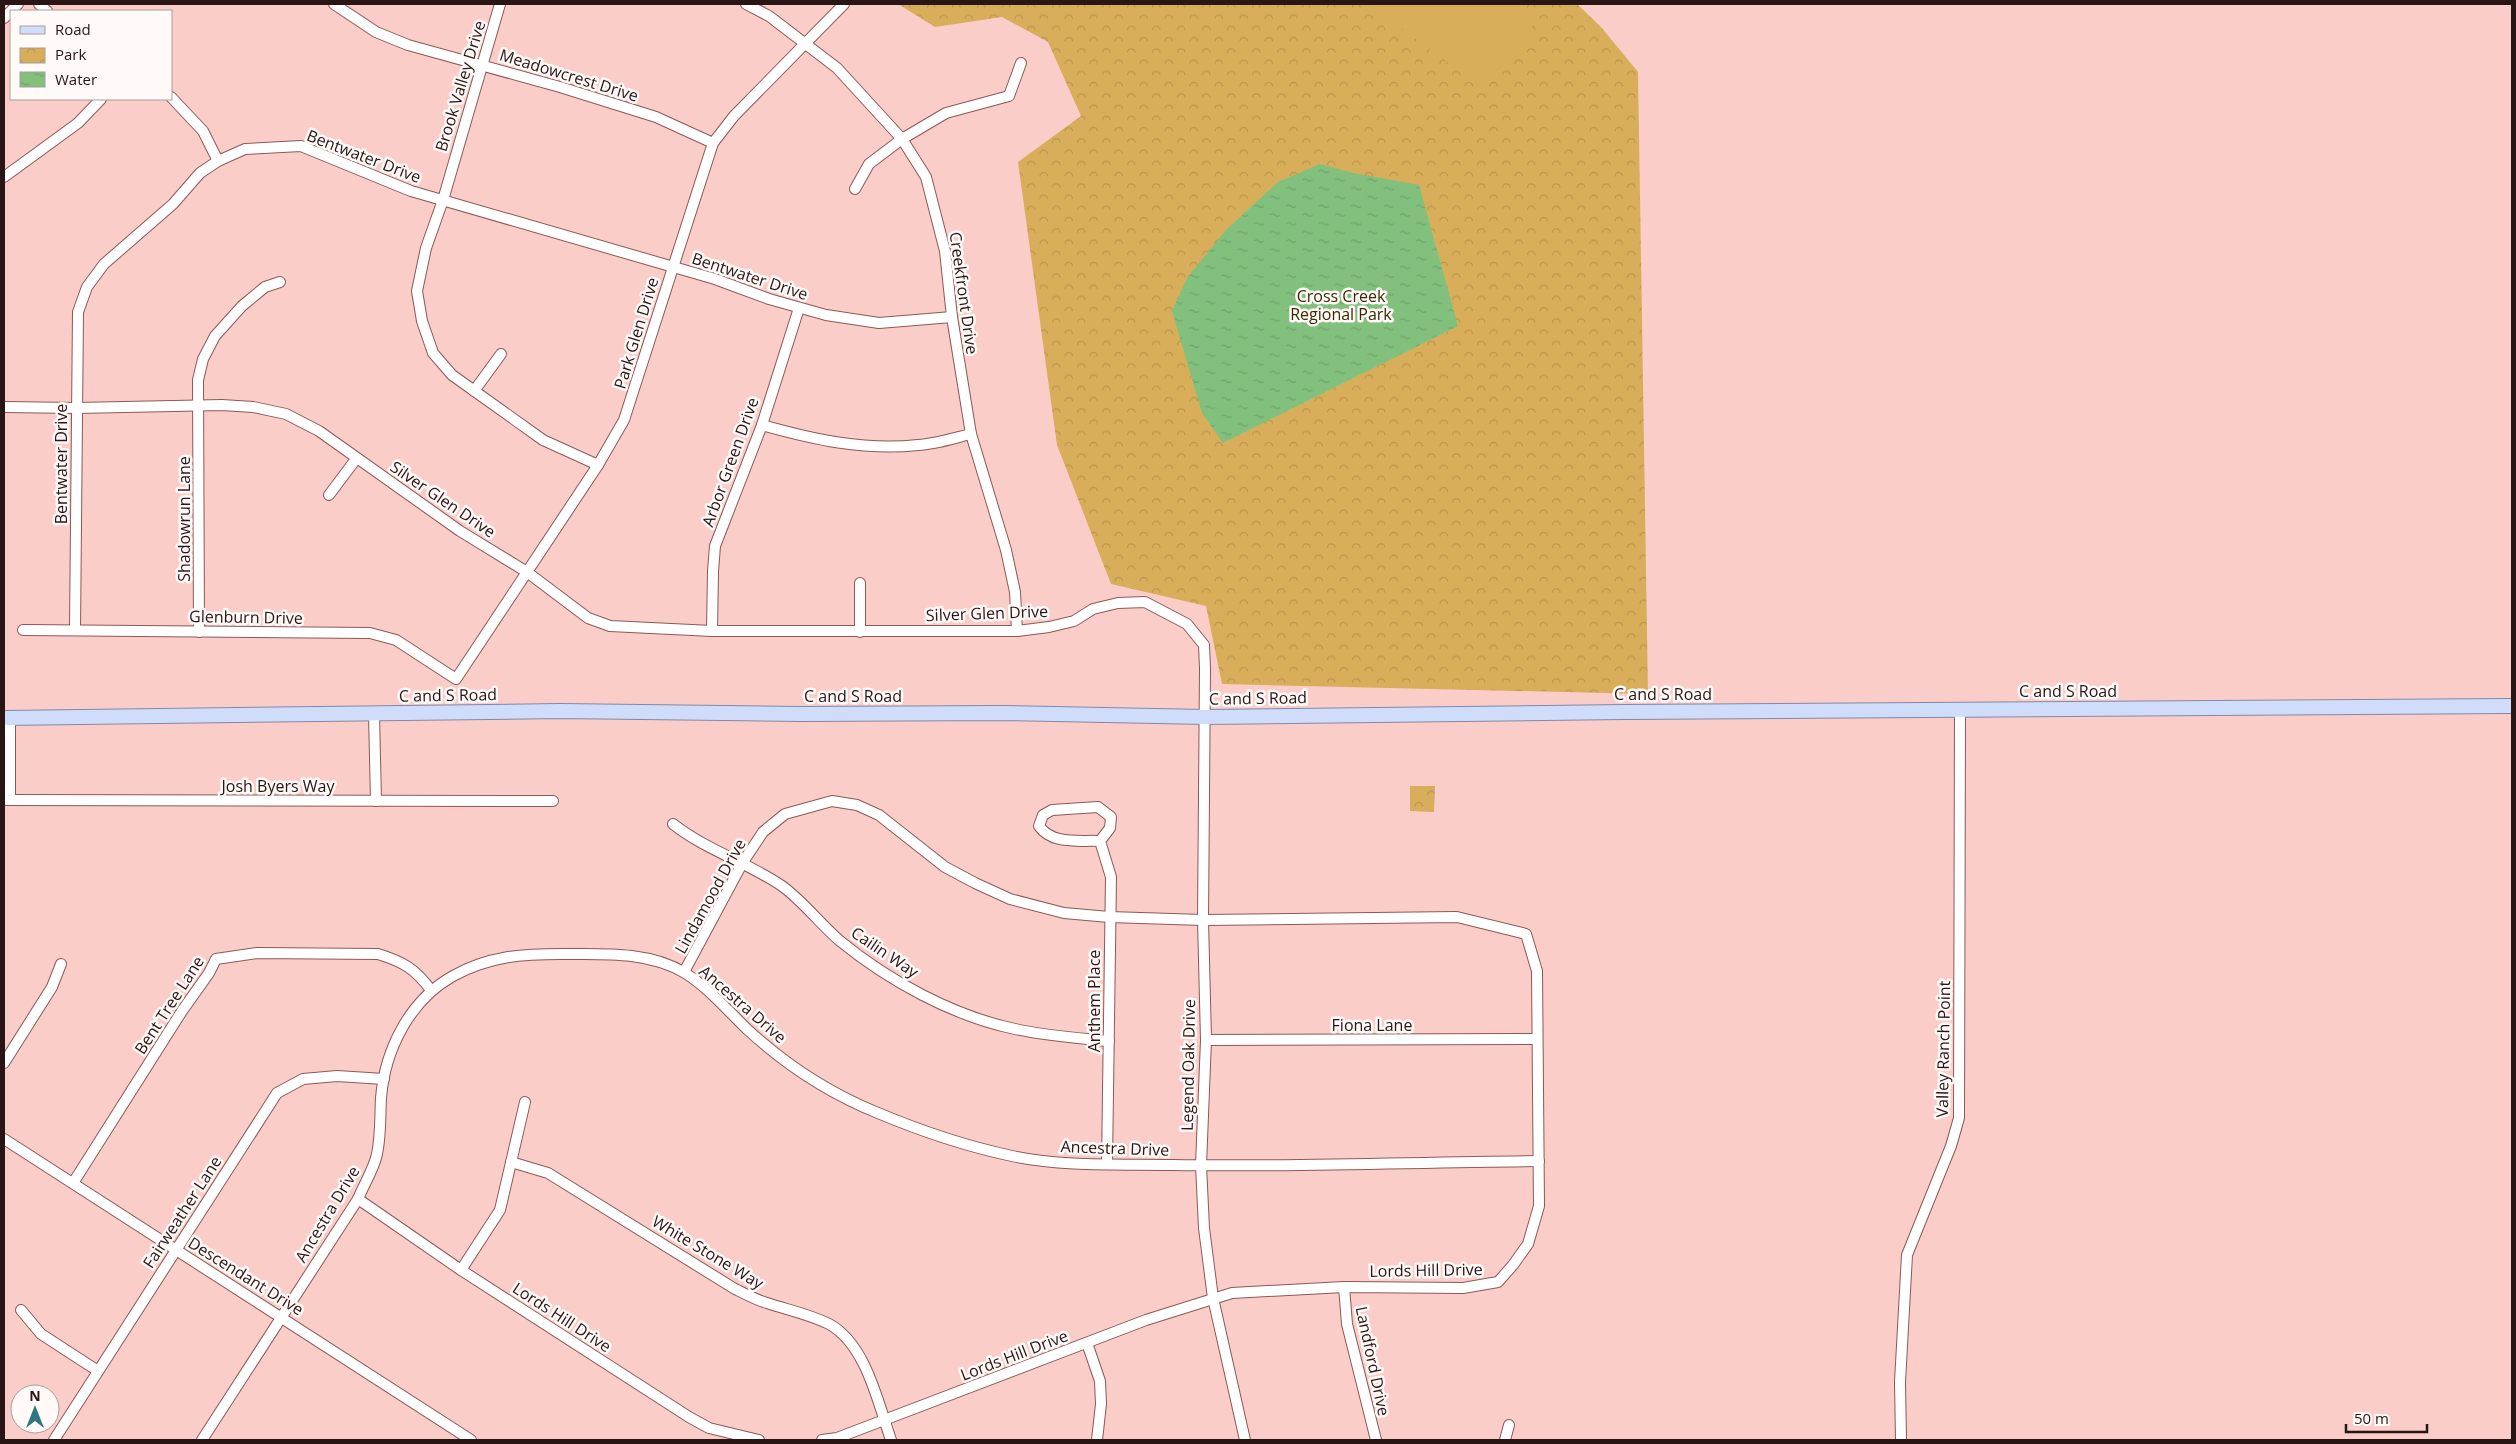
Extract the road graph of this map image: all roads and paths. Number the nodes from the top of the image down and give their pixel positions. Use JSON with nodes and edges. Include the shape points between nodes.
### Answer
{"nodes":[{"id":1,"x":334,"y":4,"type":"edge"},
{"id":2,"x":500,"y":4,"type":"edge"},
{"id":3,"x":746,"y":4,"type":"edge"},
{"id":4,"x":844,"y":4,"type":"edge"},
{"id":5,"x":804,"y":43,"type":"junction"},
{"id":6,"x":1021,"y":63,"type":"dead end"},
{"id":7,"x":482,"y":65,"type":"junction"},
{"id":8,"x":172,"y":98,"type":"edge"},
{"id":9,"x":100,"y":100,"type":"edge"},
{"id":10,"x":902,"y":139,"type":"junction"},
{"id":11,"x":713,"y":143,"type":"junction"},
{"id":12,"x":218,"y":161,"type":"junction"},
{"id":13,"x":4,"y":177,"type":"edge"},
{"id":14,"x":855,"y":189,"type":"dead end"},
{"id":15,"x":443,"y":200,"type":"junction"},
{"id":16,"x":672,"y":267,"type":"junction"},
{"id":17,"x":280,"y":282,"type":"dead end"},
{"id":18,"x":799,"y":308,"type":"junction"},
{"id":19,"x":952,"y":317,"type":"junction"},
{"id":20,"x":501,"y":354,"type":"dead end"},
{"id":21,"x":474,"y":391,"type":"junction"},
{"id":22,"x":4,"y":407,"type":"edge"},
{"id":23,"x":200,"y":407,"type":"junction"},
{"id":24,"x":76,"y":408,"type":"junction"},
{"id":25,"x":762,"y":425,"type":"junction"},
{"id":26,"x":971,"y":434,"type":"junction"},
{"id":27,"x":356,"y":459,"type":"junction"},
{"id":28,"x":598,"y":465,"type":"junction"},
{"id":29,"x":329,"y":495,"type":"dead end"},
{"id":30,"x":527,"y":572,"type":"junction"},
{"id":31,"x":860,"y":583,"type":"dead end"},
{"id":32,"x":23,"y":630,"type":"dead end"},
{"id":33,"x":75,"y":630,"type":"junction"},
{"id":34,"x":1017,"y":630,"type":"junction"},
{"id":35,"x":712,"y":631,"type":"junction"},
{"id":36,"x":199,"y":632,"type":"junction"},
{"id":37,"x":860,"y":632,"type":"junction"},
{"id":38,"x":456,"y":679,"type":"joint"},
{"id":39,"x":2512,"y":706,"type":"edge"},
{"id":40,"x":1960,"y":709,"type":"junction"},
{"id":41,"x":374,"y":714,"type":"junction"},
{"id":42,"x":1206,"y":717,"type":"junction"},
{"id":43,"x":7,"y":718,"type":"edge"},
{"id":44,"x":7,"y":800,"type":"edge"},
{"id":45,"x":553,"y":801,"type":"dead end"},
{"id":46,"x":376,"y":802,"type":"junction"},
{"id":47,"x":674,"y":824,"type":"dead end"},
{"id":48,"x":1100,"y":841,"type":"junction"},
{"id":49,"x":743,"y":862,"type":"junction"},
{"id":50,"x":1110,"y":918,"type":"junction"},
{"id":51,"x":1203,"y":920,"type":"junction"},
{"id":52,"x":61,"y":964,"type":"dead end"},
{"id":53,"x":684,"y":972,"type":"junction"},
{"id":54,"x":431,"y":990,"type":"junction"},
{"id":55,"x":1538,"y":1039,"type":"junction"},
{"id":56,"x":1206,"y":1040,"type":"junction"},
{"id":57,"x":1109,"y":1041,"type":"junction"},
{"id":58,"x":4,"y":1063,"type":"edge"},
{"id":59,"x":384,"y":1078,"type":"junction"},
{"id":60,"x":525,"y":1102,"type":"dead end"},
{"id":61,"x":4,"y":1139,"type":"edge"},
{"id":62,"x":1539,"y":1161,"type":"junction"},
{"id":63,"x":511,"y":1162,"type":"junction"},
{"id":64,"x":1107,"y":1164,"type":"junction"},
{"id":65,"x":1201,"y":1166,"type":"junction"},
{"id":66,"x":73,"y":1183,"type":"junction"},
{"id":67,"x":358,"y":1199,"type":"junction"},
{"id":68,"x":176,"y":1250,"type":"junction"},
{"id":69,"x":461,"y":1270,"type":"junction"},
{"id":70,"x":1344,"y":1287,"type":"junction"},
{"id":71,"x":1213,"y":1298,"type":"junction"},
{"id":72,"x":21,"y":1310,"type":"dead end"},
{"id":73,"x":281,"y":1316,"type":"junction"},
{"id":74,"x":1087,"y":1343,"type":"junction"},
{"id":75,"x":98,"y":1371,"type":"junction"},
{"id":76,"x":884,"y":1419,"type":"junction"},
{"id":77,"x":1509,"y":1426,"type":"dead end"},
{"id":78,"x":54,"y":1440,"type":"edge"},
{"id":79,"x":202,"y":1440,"type":"edge"},
{"id":80,"x":471,"y":1440,"type":"edge"},
{"id":81,"x":759,"y":1440,"type":"edge"},
{"id":82,"x":822,"y":1440,"type":"edge"},
{"id":83,"x":890,"y":1440,"type":"edge"},
{"id":84,"x":1097,"y":1440,"type":"edge"},
{"id":85,"x":1245,"y":1440,"type":"edge"},
{"id":86,"x":1376,"y":1440,"type":"edge"},
{"id":87,"x":1505,"y":1440,"type":"edge"},
{"id":88,"x":1901,"y":1440,"type":"edge"}],
"edges":[{"from":1,"to":7,"type":"street","name":"Meadowcrest Drive","via":[[376,32],[408,45]]},
{"from":2,"to":7,"type":"street","name":"Brook Valley Drive"},
{"from":3,"to":5,"type":"street","name":"Creekfront Drive","via":[[769,16]]},
{"from":4,"to":5,"type":"street","name":"Park Glen Drive"},
{"from":5,"to":10,"type":"street","name":"Creekfront Drive","via":[[837,68]]},
{"from":5,"to":11,"type":"street","name":"Park Glen Drive","via":[[734,116]]},
{"from":6,"to":10,"type":"street","via":[[1009,96],[946,113]]},
{"from":7,"to":11,"type":"street","name":"Meadowcrest Drive","via":[[656,117]]},
{"from":7,"to":15,"type":"street","name":"Brook Valley Drive"},
{"from":8,"to":12,"type":"street","via":[[203,131]]},
{"from":9,"to":13,"type":"street","via":[[78,123]]},
{"from":10,"to":14,"type":"street","via":[[869,164]]},
{"from":10,"to":19,"type":"street","name":"Creekfront Drive","via":[[926,177],[946,251]]},
{"from":11,"to":16,"type":"street","name":"Park Glen Drive"},
{"from":12,"to":15,"type":"street","name":"Bentwater Drive","via":[[245,149],[301,146],[411,191]]},
{"from":12,"to":24,"type":"street","name":"Bentwater Drive","via":[[200,173],[173,204],[104,264],[87,287],[78,312]]},
{"from":15,"to":16,"type":"street","name":"Bentwater Drive"},
{"from":15,"to":21,"type":"street","name":"Brook Valley Drive","via":[[426,248],[417,291],[422,321],[433,353],[452,375]]},
{"from":16,"to":18,"type":"street","name":"Bentwater Drive"},
{"from":16,"to":28,"type":"street","name":"Park Glen Drive","via":[[624,420]]},
{"from":17,"to":23,"type":"street","name":"Shadowrun Lane","via":[[265,287],[242,306],[215,336],[203,359],[198,380]]},
{"from":18,"to":19,"type":"street","name":"Bentwater Drive","via":[[848,320],[879,323]]},
{"from":18,"to":25,"type":"street","name":"Arbor Green Drive"},
{"from":19,"to":26,"type":"street","name":"Creekfront Drive"},
{"from":20,"to":21,"type":"street"},
{"from":21,"to":28,"type":"street","name":"Brook Valley Drive","via":[[543,440]]},
{"from":22,"to":24,"type":"street","name":"Silver Glen Drive"},
{"from":23,"to":24,"type":"street","name":"Silver Glen Drive"},
{"from":23,"to":27,"type":"street","name":"Silver Glen Drive","via":[[252,407],[286,414],[319,431]]},
{"from":23,"to":36,"type":"street","name":"Shadowrun Lane"},
{"from":24,"to":33,"type":"street","name":"Bentwater Drive"},
{"from":25,"to":26,"type":"street","via":[[817,441],[879,447],[918,445]]},
{"from":25,"to":35,"type":"street","name":"Arbor Green Drive","via":[[715,546]]},
{"from":26,"to":34,"type":"street","name":"Creekfront Drive","via":[[1006,550],[1015,592]]},
{"from":27,"to":29,"type":"street"},
{"from":27,"to":30,"type":"street","name":"Silver Glen Drive","via":[[460,531]]},
{"from":28,"to":30,"type":"street","name":"Park Glen Drive"},
{"from":30,"to":35,"type":"street","name":"Silver Glen Drive","via":[[588,618],[610,626]]},
{"from":30,"to":38,"type":"street","name":"Park Glen Drive"},
{"from":31,"to":37,"type":"street"},
{"from":32,"to":33,"type":"street","name":"Glenburn Drive"},
{"from":33,"to":36,"type":"street","name":"Glenburn Drive"},
{"from":34,"to":37,"type":"street","name":"Silver Glen Drive"},
{"from":34,"to":42,"type":"street","name":"Silver Glen Drive","via":[[1074,621],[1093,609],[1118,603],[1145,602],[1187,624],[1204,645]]},
{"from":35,"to":37,"type":"street","name":"Silver Glen Drive"},
{"from":36,"to":38,"type":"street","name":"Glenburn Drive","via":[[370,633],[396,640]]},
{"from":39,"to":40,"type":"main road","name":"C and S Road"},
{"from":40,"to":42,"type":"main road","name":"C and S Road"},
{"from":40,"to":88,"type":"street","name":"Valley Ranch Point","via":[[1959,1118],[1951,1146],[1907,1254],[1900,1382]]},
{"from":41,"to":42,"type":"main road","name":"C and S Road","via":[[560,711]]},
{"from":41,"to":43,"type":"main road","name":"C and S Road"},
{"from":41,"to":46,"type":"street"},
{"from":42,"to":51,"type":"street","name":"Legend Oak Drive"},
{"from":43,"to":44,"type":"street"},
{"from":44,"to":46,"type":"street","name":"Josh Byers Way"},
{"from":45,"to":46,"type":"street","name":"Josh Byers Way"},
{"from":47,"to":49,"type":"street","name":"Cailin Way","via":[[693,840]]},
{"from":48,"to":48,"type":"street","via":[[1110,828],[1111,816],[1098,807],[1052,810],[1044,815],[1039,826],[1057,840]]},
{"from":48,"to":50,"type":"street","name":"Anthem Place","via":[[1111,877]]},
{"from":49,"to":50,"type":"street","name":"Lindamood Drive","via":[[763,832],[785,814],[832,802],[857,805],[879,815],[945,867],[1010,899],[1064,913]]},
{"from":49,"to":53,"type":"street","name":"Lindamood Drive"},
{"from":49,"to":57,"type":"street","name":"Cailin Way","via":[[783,887],[840,941],[925,996],[974,1018],[1014,1029]]},
{"from":50,"to":51,"type":"street","name":"Lindamood Drive"},
{"from":50,"to":57,"type":"street","name":"Anthem Place"},
{"from":51,"to":55,"type":"street","name":"Lords Hill Drive","via":[[1457,916],[1526,934],[1538,971]]},
{"from":51,"to":56,"type":"street","name":"Legend Oak Drive"},
{"from":52,"to":58,"type":"street","via":[[52,987]]},
{"from":53,"to":54,"type":"street","name":"Ancestra Drive","via":[[641,957],[524,954],[475,965]]},
{"from":53,"to":64,"type":"street","name":"Ancestra Drive","via":[[799,1070],[872,1111],[926,1132],[1015,1157]]},
{"from":54,"to":59,"type":"street","name":"Ancestra Drive","via":[[407,1017]]},
{"from":54,"to":66,"type":"street","name":"Bent Tree Lane","via":[[417,972],[378,954],[257,953],[216,959]]},
{"from":55,"to":56,"type":"street","name":"Fiona Lane"},
{"from":55,"to":62,"type":"street","name":"Lords Hill Drive"},
{"from":56,"to":65,"type":"street","name":"Legend Oak Drive"},
{"from":57,"to":64,"type":"street","name":"Anthem Place"},
{"from":59,"to":67,"type":"street","name":"Ancestra Drive","via":[[376,1158]]},
{"from":59,"to":68,"type":"street","name":"Fairweather Lane","via":[[337,1076],[302,1079],[277,1092]]},
{"from":60,"to":63,"type":"street"},
{"from":61,"to":66,"type":"street","name":"Descendant Drive"},
{"from":62,"to":65,"type":"street","name":"Ancestra Drive"},
{"from":62,"to":70,"type":"street","name":"Lords Hill Drive","via":[[1539,1206],[1528,1244],[1498,1282],[1463,1288]]},
{"from":63,"to":69,"type":"street","via":[[500,1210]]},
{"from":63,"to":76,"type":"street","name":"White Stone Way","via":[[548,1173],[735,1289],[830,1325],[849,1339],[863,1362]]},
{"from":64,"to":65,"type":"street","name":"Ancestra Drive"},
{"from":65,"to":71,"type":"street","name":"Legend Oak Drive","via":[[1204,1228]]},
{"from":66,"to":68,"type":"street","name":"Descendant Drive"},
{"from":67,"to":69,"type":"street","name":"Lords Hill Drive"},
{"from":67,"to":73,"type":"street","name":"Ancestra Drive"},
{"from":68,"to":73,"type":"street","name":"Descendant Drive"},
{"from":68,"to":75,"type":"street","name":"Fairweather Lane"},
{"from":69,"to":81,"type":"street","name":"Lords Hill Drive","via":[[689,1417],[718,1431]]},
{"from":70,"to":71,"type":"street","name":"Lords Hill Drive","via":[[1264,1290]]},
{"from":70,"to":86,"type":"street","name":"Landford Drive","via":[[1347,1324]]},
{"from":71,"to":74,"type":"street","name":"Lords Hill Drive"},
{"from":71,"to":85,"type":"street","name":"Legend Oak Drive"},
{"from":72,"to":75,"type":"street","via":[[41,1334]]},
{"from":73,"to":79,"type":"street","name":"Ancestra Drive"},
{"from":73,"to":80,"type":"street","name":"Descendant Drive"},
{"from":74,"to":76,"type":"street","name":"Lords Hill Drive"},
{"from":74,"to":84,"type":"street","via":[[1100,1381]]},
{"from":75,"to":78,"type":"street","name":"Fairweather Lane"},
{"from":76,"to":82,"type":"street","name":"Lords Hill Drive","via":[[837,1438]]},
{"from":76,"to":83,"type":"street","name":"White Stone Way"},
{"from":77,"to":87,"type":"street"}]}
